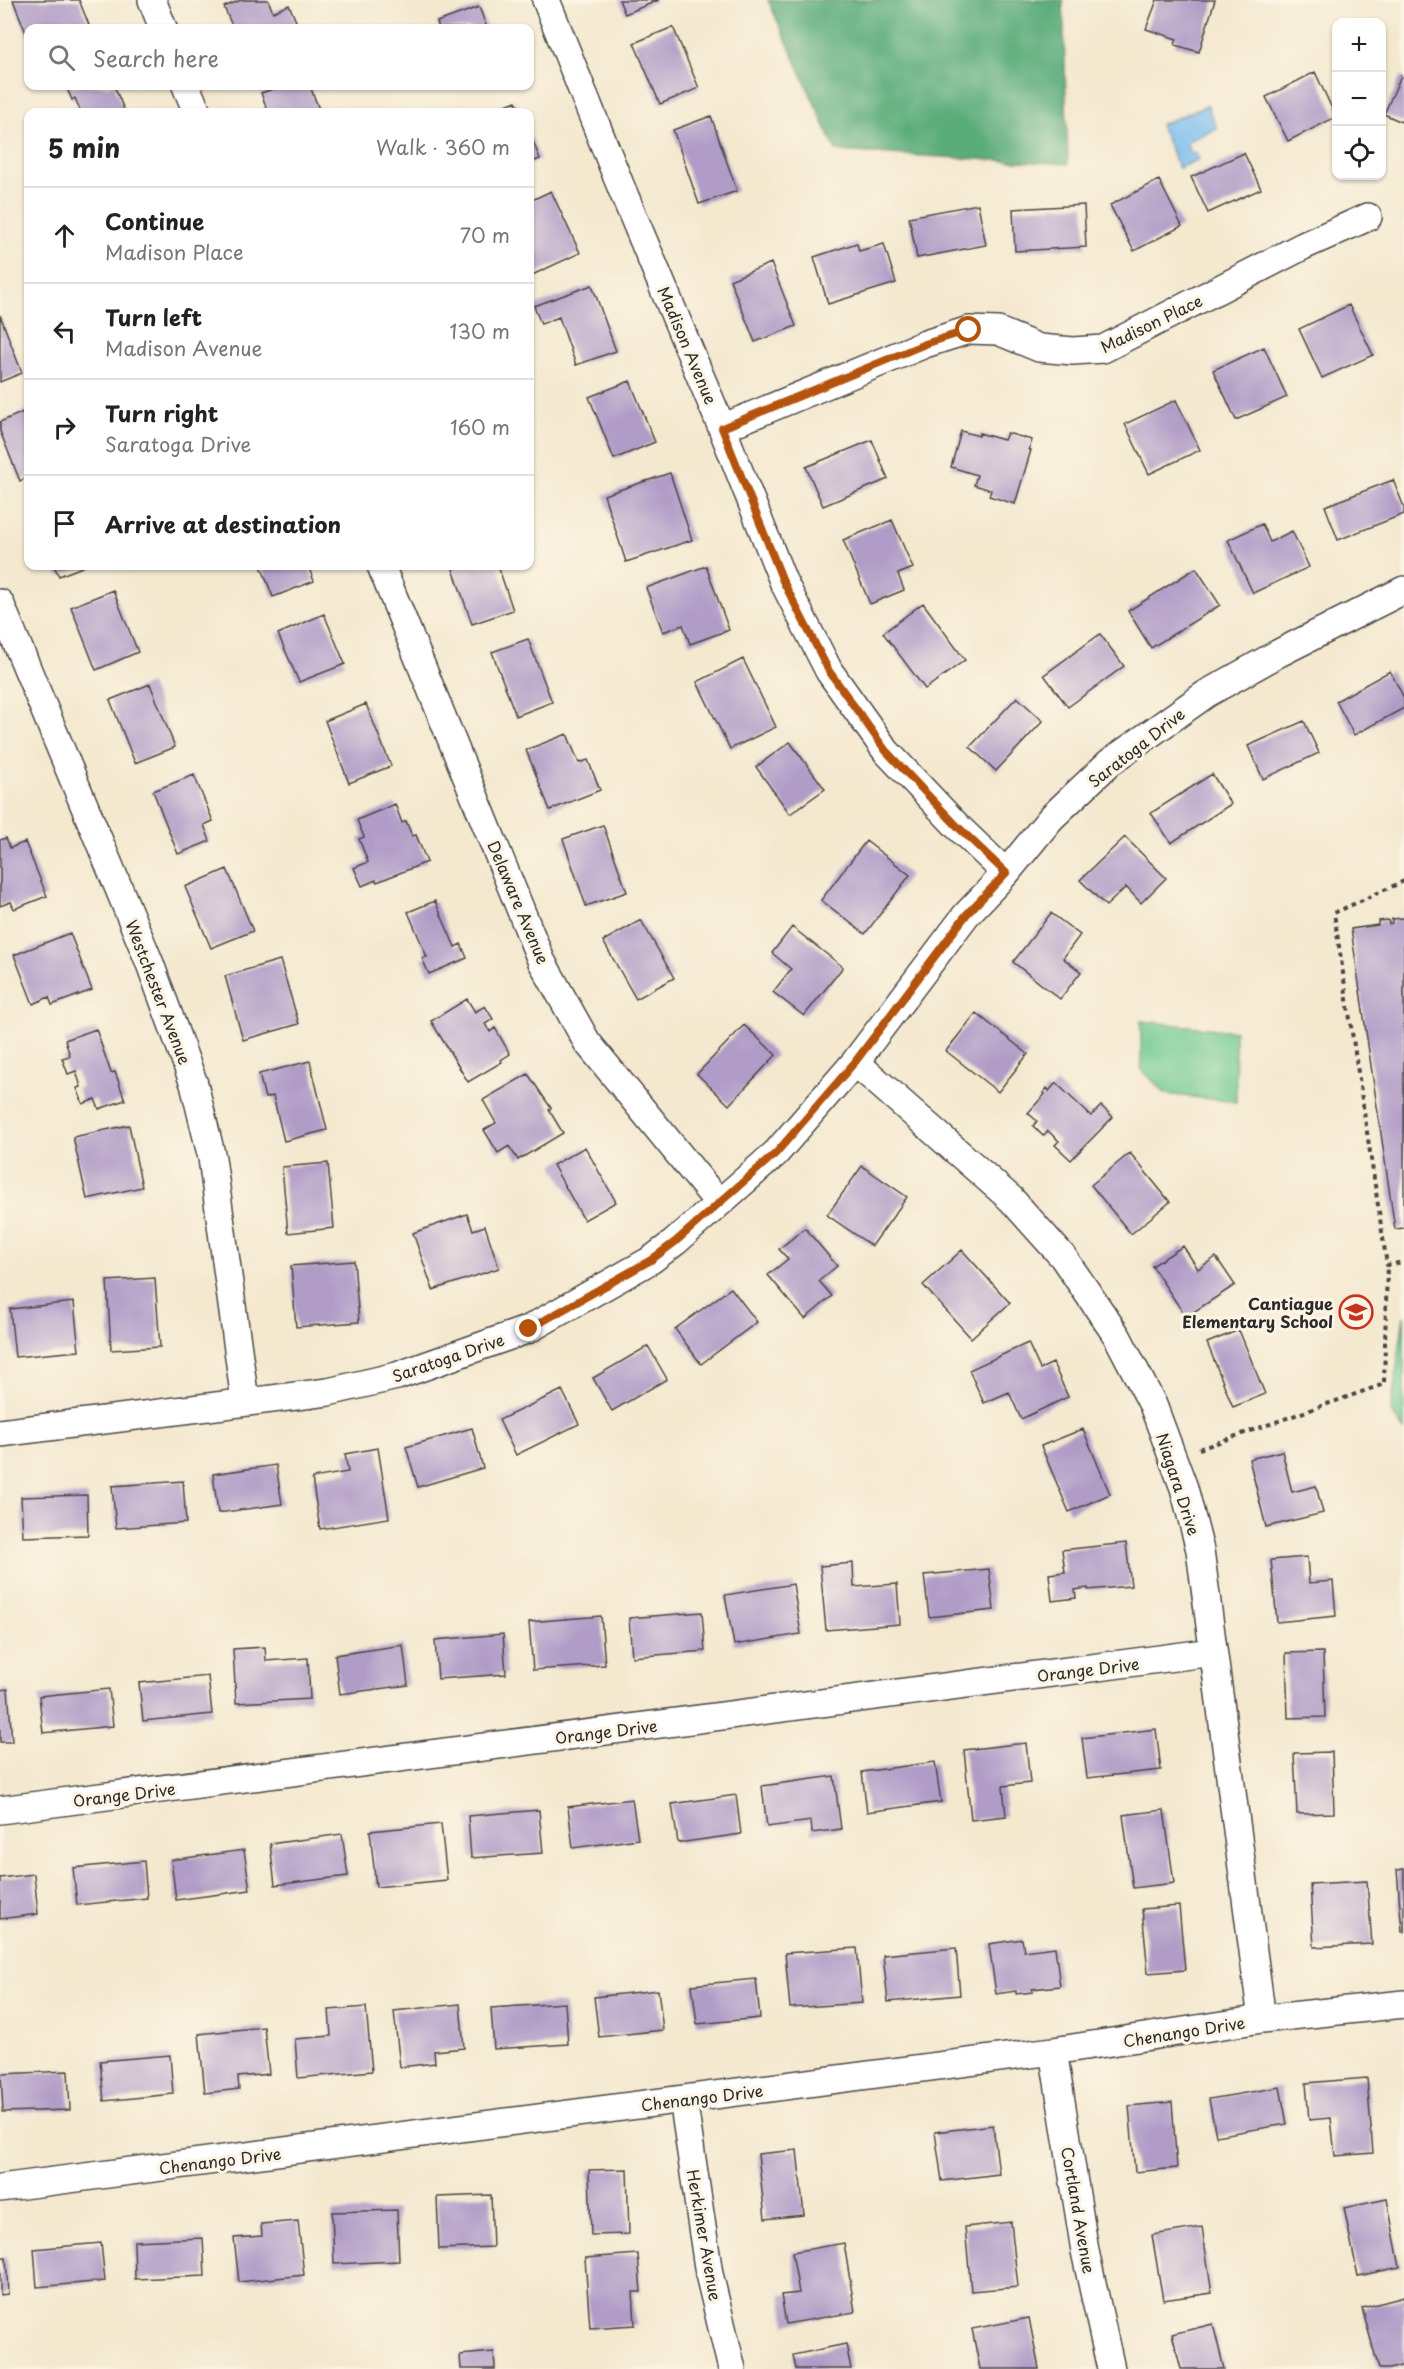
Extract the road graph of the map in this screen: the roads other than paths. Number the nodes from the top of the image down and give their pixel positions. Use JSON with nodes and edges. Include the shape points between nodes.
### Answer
{"nodes":[{"id":1,"x":152,"y":0,"type":"edge"},
{"id":2,"x":546,"y":0,"type":"edge"},
{"id":3,"x":161,"y":24,"type":"edge"},
{"id":4,"x":188,"y":90,"type":"edge"},
{"id":5,"x":195,"y":108,"type":"edge"},
{"id":6,"x":1368,"y":217,"type":"dead end"},
{"id":7,"x":722,"y":428,"type":"junction"},
{"id":8,"x":383,"y":570,"type":"edge"},
{"id":9,"x":1404,"y":590,"type":"edge"},
{"id":10,"x":0,"y":603,"type":"edge"},
{"id":11,"x":1006,"y":873,"type":"junction"},
{"id":12,"x":855,"y":1062,"type":"junction"},
{"id":13,"x":718,"y":1202,"type":"junction"},
{"id":14,"x":245,"y":1401,"type":"junction"},
{"id":15,"x":0,"y":1433,"type":"edge"},
{"id":16,"x":1213,"y":1652,"type":"junction"},
{"id":17,"x":0,"y":1810,"type":"edge"},
{"id":18,"x":1404,"y":2004,"type":"edge"},
{"id":19,"x":1262,"y":2019,"type":"junction"},
{"id":20,"x":1053,"y":2051,"type":"junction"},
{"id":21,"x":683,"y":2099,"type":"junction"},
{"id":22,"x":0,"y":2188,"type":"edge"},
{"id":23,"x":732,"y":2369,"type":"edge"},
{"id":24,"x":1112,"y":2369,"type":"edge"}],
"edges":[{"from":1,"to":3,"type":"street"},
{"from":2,"to":7,"type":"street","name":"Madison Avenue"},
{"from":4,"to":5,"type":"street"},
{"from":6,"to":7,"type":"street","name":"Madison Place","via":[[1103,349],[1039,348],[998,331],[969,330],[925,344]]},
{"from":7,"to":11,"type":"street","name":"Madison Avenue","via":[[783,581],[829,671],[886,751]]},
{"from":8,"to":13,"type":"street","name":"Delaware Avenue","via":[[542,960],[587,1042]]},
{"from":9,"to":11,"type":"street","name":"Saratoga Drive","via":[[1206,694],[1109,763],[1051,818]]},
{"from":10,"to":14,"type":"street","name":"Westchester Avenue","via":[[149,962],[194,1084],[212,1158]]},
{"from":11,"to":12,"type":"street","name":"Saratoga Drive","via":[[966,915]]},
{"from":12,"to":13,"type":"street","name":"Saratoga Drive","via":[[776,1153]]},
{"from":12,"to":16,"type":"street","name":"Niagara Drive","via":[[1011,1199],[1063,1257],[1117,1336],[1153,1405],[1184,1488],[1200,1550]]},
{"from":13,"to":14,"type":"street","name":"Saratoga Drive","via":[[651,1260],[529,1329],[397,1376],[328,1392]]},
{"from":14,"to":15,"type":"street","name":"Saratoga Drive"},
{"from":16,"to":17,"type":"street","name":"Orange Drive"},
{"from":16,"to":19,"type":"street","name":"Niagara Drive"},
{"from":18,"to":19,"type":"street","name":"Chenango Drive"},
{"from":19,"to":20,"type":"street","name":"Chenango Drive"},
{"from":20,"to":21,"type":"street","name":"Chenango Drive"},
{"from":20,"to":24,"type":"street","name":"Cortland Avenue","via":[[1085,2250]]},
{"from":21,"to":22,"type":"street","name":"Chenango Drive"},
{"from":21,"to":23,"type":"street","name":"Herkimer Avenue","via":[[710,2274]]}]}
